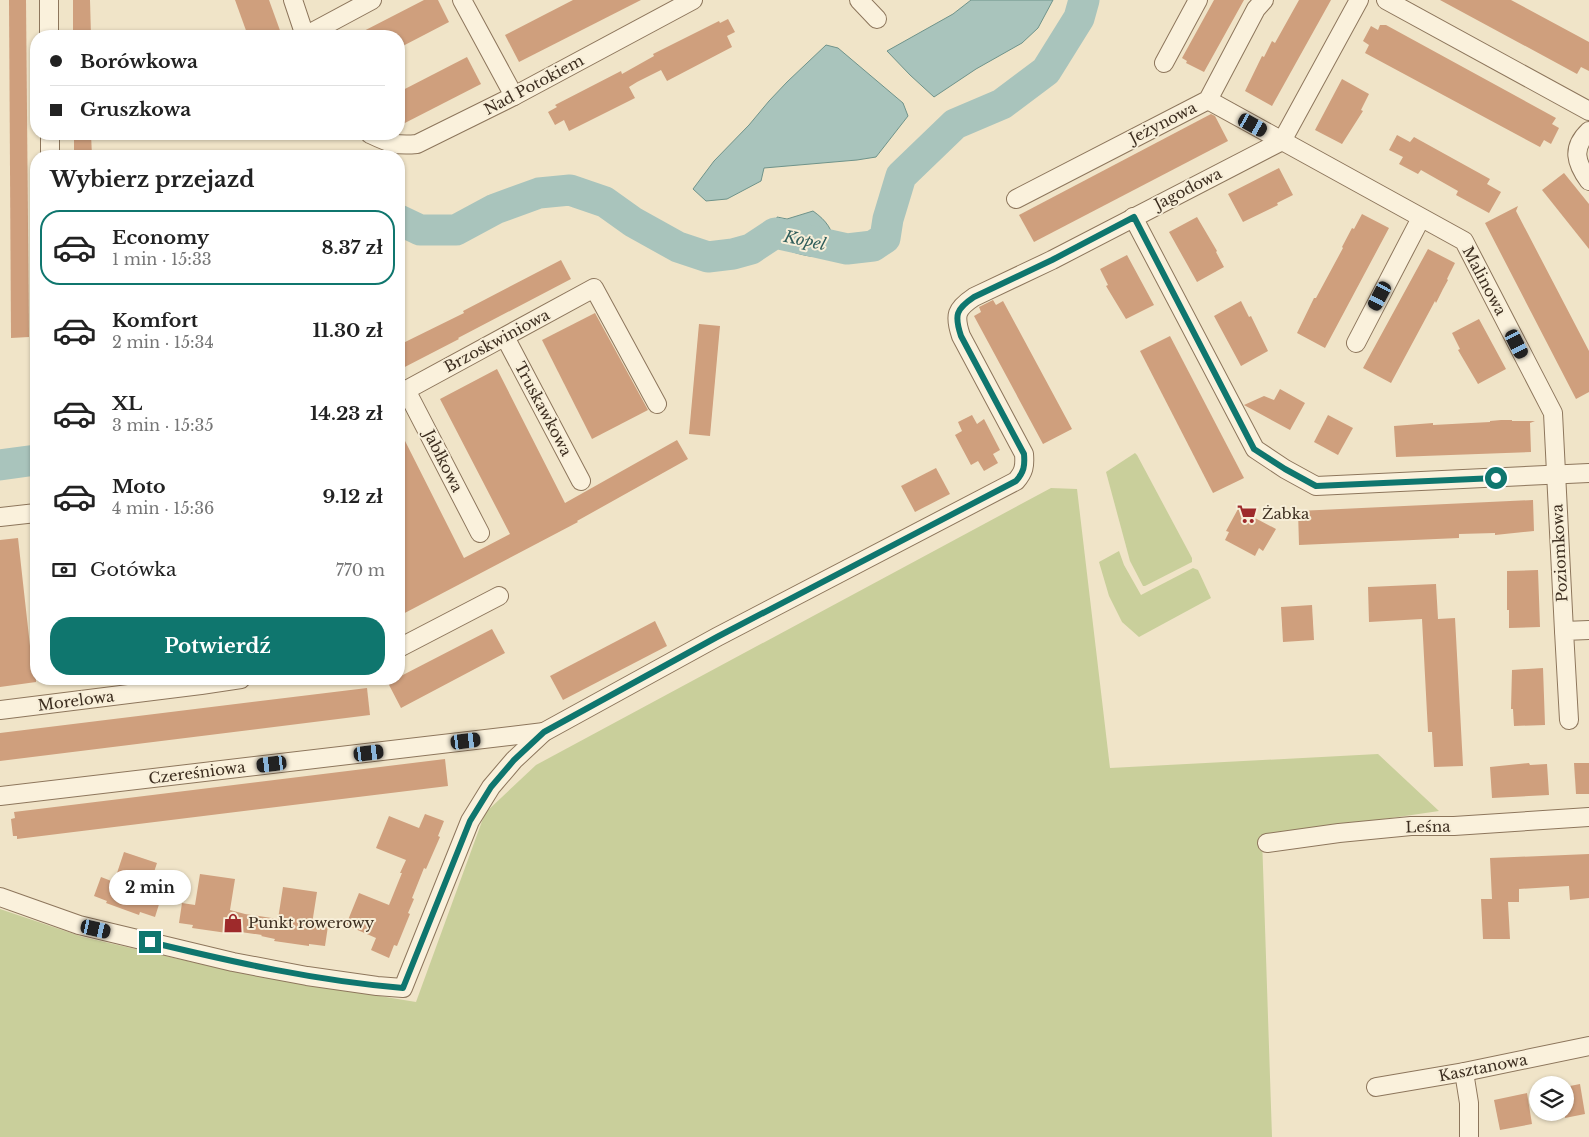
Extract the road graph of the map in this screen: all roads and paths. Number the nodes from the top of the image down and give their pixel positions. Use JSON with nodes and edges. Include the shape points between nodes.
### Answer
{"nodes":[{"id":1,"x":48,"y":0,"type":"edge"},
{"id":2,"x":293,"y":0,"type":"edge"},
{"id":3,"x":372,"y":0,"type":"edge"},
{"id":4,"x":462,"y":0,"type":"edge"},
{"id":5,"x":693,"y":0,"type":"edge"},
{"id":6,"x":859,"y":0,"type":"edge"},
{"id":7,"x":1198,"y":0,"type":"edge"},
{"id":8,"x":1264,"y":0,"type":"edge"},
{"id":9,"x":1359,"y":0,"type":"edge"},
{"id":10,"x":1386,"y":0,"type":"edge"},
{"id":11,"x":877,"y":19,"type":"dead end"},
{"id":12,"x":49,"y":30,"type":"edge"},
{"id":13,"x":303,"y":30,"type":"edge"},
{"id":14,"x":316,"y":30,"type":"edge"},
{"id":15,"x":1164,"y":63,"type":"dead end"},
{"id":16,"x":514,"y":96,"type":"junction"},
{"id":17,"x":1208,"y":100,"type":"junction"},
{"id":18,"x":1589,"y":111,"type":"edge"},
{"id":19,"x":1589,"y":131,"type":"edge"},
{"id":20,"x":384,"y":140,"type":"edge"},
{"id":21,"x":1282,"y":141,"type":"junction"},
{"id":22,"x":1589,"y":181,"type":"edge"},
{"id":23,"x":1016,"y":199,"type":"dead end"},
{"id":24,"x":1134,"y":217,"type":"junction"},
{"id":25,"x":1421,"y":218,"type":"junction"},
{"id":26,"x":505,"y":337,"type":"junction"},
{"id":27,"x":1356,"y":343,"type":"dead end"},
{"id":28,"x":405,"y":390,"type":"edge"},
{"id":29,"x":405,"y":397,"type":"edge"},
{"id":30,"x":657,"y":404,"type":"dead end"},
{"id":31,"x":1589,"y":473,"type":"edge"},
{"id":32,"x":1556,"y":476,"type":"junction"},
{"id":33,"x":581,"y":481,"type":"dead end"},
{"id":34,"x":30,"y":513,"type":"edge"},
{"id":35,"x":0,"y":517,"type":"edge"},
{"id":36,"x":480,"y":532,"type":"dead end"},
{"id":37,"x":499,"y":596,"type":"dead end"},
{"id":38,"x":1589,"y":630,"type":"edge"},
{"id":39,"x":1564,"y":631,"type":"junction"},
{"id":40,"x":405,"y":645,"type":"edge"},
{"id":41,"x":201,"y":685,"type":"edge"},
{"id":42,"x":0,"y":710,"type":"edge"},
{"id":43,"x":1569,"y":720,"type":"dead end"},
{"id":44,"x":544,"y":732,"type":"junction"},
{"id":45,"x":0,"y":796,"type":"edge"},
{"id":46,"x":1589,"y":817,"type":"edge"},
{"id":47,"x":1267,"y":843,"type":"dead end"},
{"id":48,"x":0,"y":897,"type":"edge"},
{"id":49,"x":1589,"y":1046,"type":"edge"},
{"id":50,"x":1464,"y":1072,"type":"junction"},
{"id":51,"x":1376,"y":1088,"type":"dead end"},
{"id":52,"x":1469,"y":1137,"type":"edge"}],
"edges":[{"from":1,"to":12,"type":"street"},
{"from":2,"to":13,"type":"street"},
{"from":3,"to":14,"type":"street"},
{"from":4,"to":16,"type":"street"},
{"from":5,"to":16,"type":"street","name":"Nad Potokiem"},
{"from":6,"to":11,"type":"street"},
{"from":7,"to":15,"type":"street"},
{"from":8,"to":17,"type":"street","name":"Jeżynowa","via":[[1256,8]]},
{"from":9,"to":21,"type":"street"},
{"from":10,"to":18,"type":"street"},
{"from":16,"to":20,"type":"street","name":"Nad Potokiem","via":[[417,144],[401,145]]},
{"from":17,"to":21,"type":"street","name":"Malinowa"},
{"from":17,"to":23,"type":"street","name":"Jeżynowa"},
{"from":19,"to":22,"type":"street","via":[[1579,146],[1577,156],[1578,165]]},
{"from":21,"to":24,"type":"street","name":"Jagodowa"},
{"from":21,"to":25,"type":"street","name":"Malinowa"},
{"from":24,"to":32,"type":"street","via":[[1254,449],[1285,469],[1316,486]]},
{"from":24,"to":44,"type":"street","name":"Jagodowa","via":[[974,297],[962,305],[957,314],[961,336],[1024,454],[1025,467],[1016,481],[717,637]]},
{"from":25,"to":27,"type":"street"},
{"from":25,"to":32,"type":"street","name":"Malinowa","via":[[1464,241],[1553,413]]},
{"from":26,"to":28,"type":"street","name":"Brzoskwiniowa"},
{"from":26,"to":30,"type":"street","name":"Brzoskwiniowa","via":[[594,288]]},
{"from":26,"to":33,"type":"street","name":"Truskawkowa"},
{"from":29,"to":36,"type":"street","name":"Jabłkowa"},
{"from":31,"to":32,"type":"street"},
{"from":32,"to":39,"type":"street","name":"Poziomkowa"},
{"from":34,"to":35,"type":"street"},
{"from":37,"to":40,"type":"street"},
{"from":38,"to":39,"type":"street"},
{"from":39,"to":43,"type":"street","name":"Poziomkowa"},
{"from":41,"to":42,"type":"street","name":"Morelowa"},
{"from":44,"to":45,"type":"street","name":"Czereśniowa"},
{"from":44,"to":48,"type":"street","via":[[508,766],[470,821],[403,988],[307,976],[233,962],[79,924]]},
{"from":46,"to":47,"type":"street","name":"Leśna","via":[[1411,826]]},
{"from":49,"to":50,"type":"street","name":"Kasztanowa"},
{"from":50,"to":51,"type":"street","name":"Kasztanowa"},
{"from":50,"to":52,"type":"street","via":[[1469,1103]]}]}
